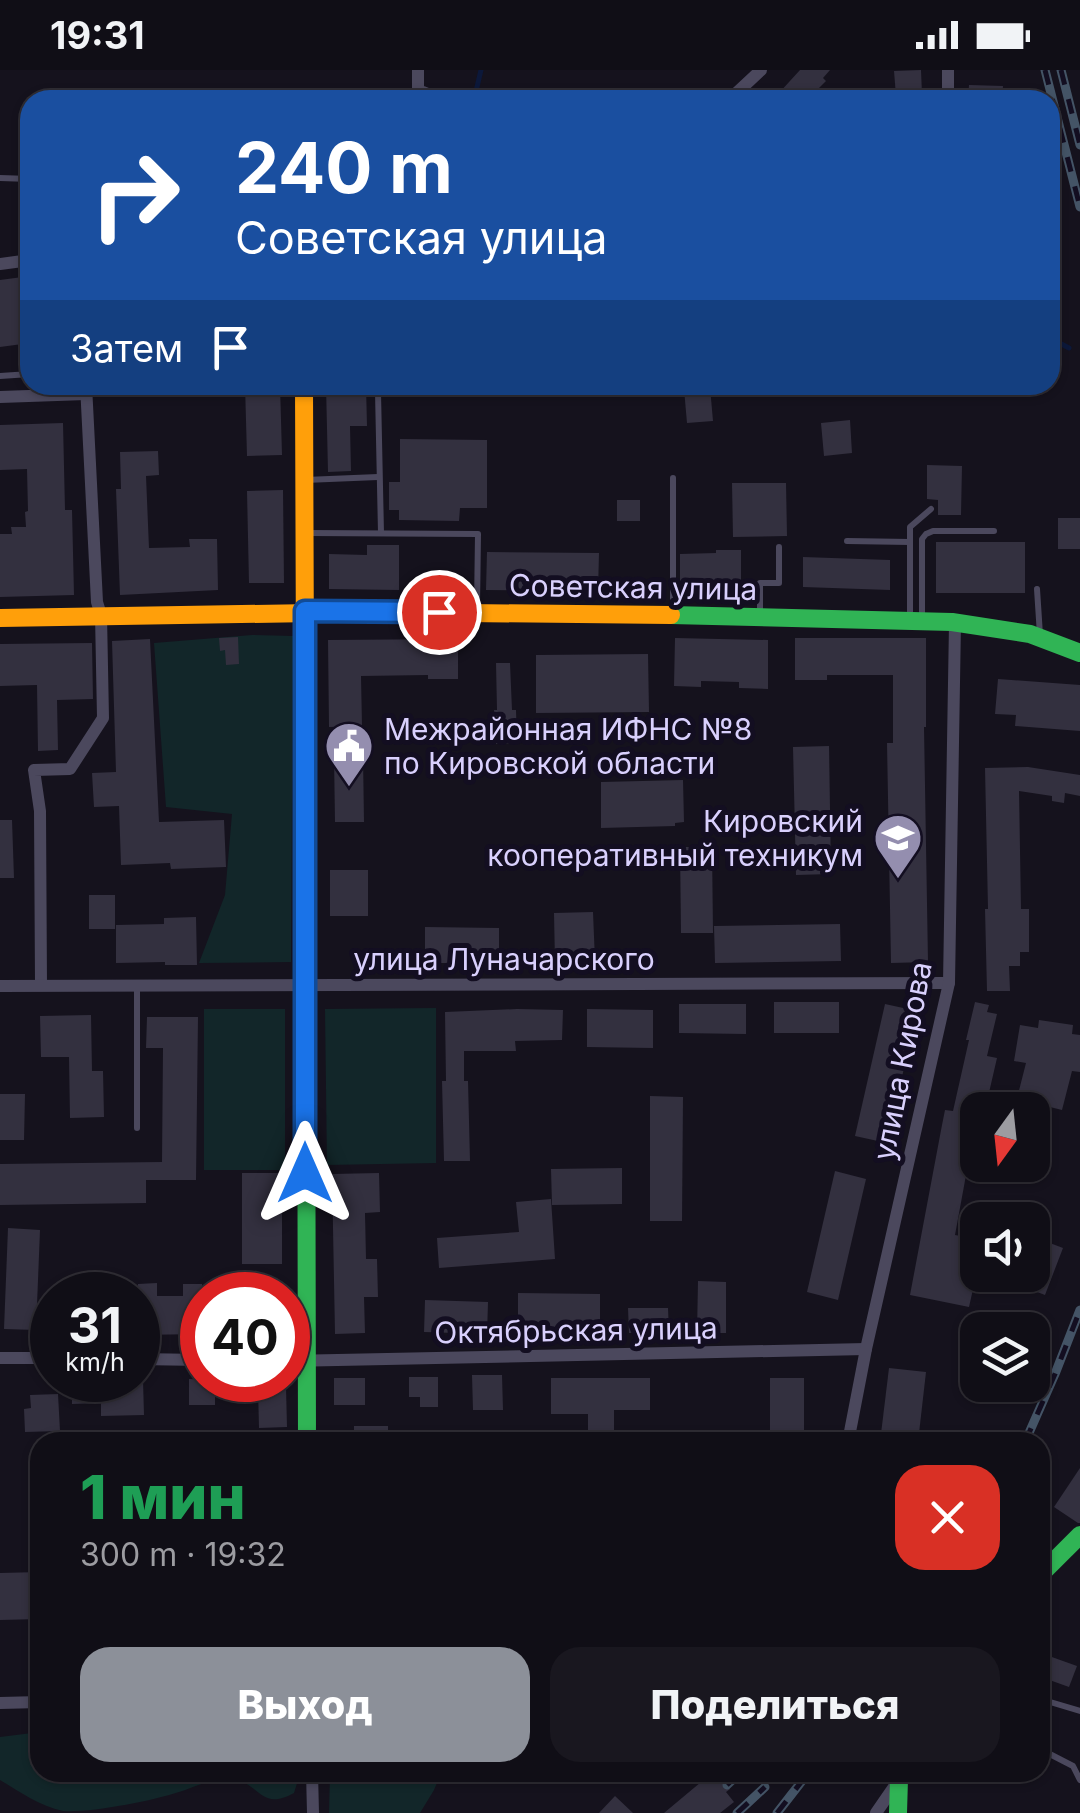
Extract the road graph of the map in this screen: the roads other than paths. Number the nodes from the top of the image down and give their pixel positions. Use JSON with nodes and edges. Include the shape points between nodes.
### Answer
{"nodes":[{"id":1,"x":418,"y":70,"type":"edge"},
{"id":2,"x":760,"y":70,"type":"edge"},
{"id":3,"x":418,"y":90,"type":"edge"},
{"id":4,"x":740,"y":90,"type":"edge"},
{"id":5,"x":86,"y":395,"type":"edge"},
{"id":6,"x":304,"y":395,"type":"edge"},
{"id":7,"x":378,"y":395,"type":"edge"},
{"id":8,"x":378,"y":478,"type":"junction"},
{"id":9,"x":673,"y":478,"type":"dead end"},
{"id":10,"x":304,"y":480,"type":"junction"},
{"id":11,"x":932,"y":509,"type":"dead end"},
{"id":12,"x":994,"y":532,"type":"dead end"},
{"id":13,"x":304,"y":533,"type":"junction"},
{"id":14,"x":381,"y":534,"type":"junction"},
{"id":15,"x":847,"y":541,"type":"dead end"},
{"id":16,"x":910,"y":542,"type":"junction"},
{"id":17,"x":779,"y":547,"type":"dead end"},
{"id":18,"x":1037,"y":589,"type":"dead end"},
{"id":19,"x":305,"y":611,"type":"junction"},
{"id":20,"x":477,"y":612,"type":"junction"},
{"id":21,"x":674,"y":614,"type":"junction"},
{"id":22,"x":101,"y":616,"type":"junction"},
{"id":23,"x":760,"y":616,"type":"junction"},
{"id":24,"x":0,"y":618,"type":"edge"},
{"id":25,"x":916,"y":620,"type":"junction"},
{"id":26,"x":955,"y":622,"type":"junction"},
{"id":27,"x":1040,"y":636,"type":"junction"},
{"id":28,"x":1080,"y":653,"type":"edge"},
{"id":29,"x":949,"y":984,"type":"junction"},
{"id":30,"x":41,"y":985,"type":"junction"},
{"id":31,"x":305,"y":985,"type":"junction"},
{"id":32,"x":0,"y":986,"type":"edge"},
{"id":33,"x":136,"y":987,"type":"junction"},
{"id":34,"x":137,"y":1128,"type":"dead end"},
{"id":35,"x":298,"y":1272,"type":"edge"},
{"id":36,"x":866,"y":1350,"type":"junction"},
{"id":37,"x":0,"y":1358,"type":"edge"},
{"id":38,"x":30,"y":1358,"type":"edge"},
{"id":39,"x":310,"y":1361,"type":"edge"},
{"id":40,"x":302,"y":1402,"type":"edge"},
{"id":41,"x":306,"y":1432,"type":"edge"},
{"id":42,"x":850,"y":1432,"type":"edge"},
{"id":43,"x":1080,"y":1534,"type":"edge"},
{"id":44,"x":1050,"y":1566,"type":"edge"},
{"id":45,"x":30,"y":1702,"type":"edge"},
{"id":46,"x":1050,"y":1702,"type":"edge"},
{"id":47,"x":0,"y":1703,"type":"edge"},
{"id":48,"x":1080,"y":1711,"type":"edge"},
{"id":49,"x":1050,"y":1753,"type":"edge"},
{"id":50,"x":1080,"y":1780,"type":"edge"},
{"id":51,"x":312,"y":1782,"type":"edge"},
{"id":52,"x":897,"y":1782,"type":"edge"},
{"id":53,"x":901,"y":1782,"type":"edge"},
{"id":54,"x":313,"y":1813,"type":"edge"},
{"id":55,"x":876,"y":1813,"type":"edge"},
{"id":56,"x":898,"y":1813,"type":"edge"}],
"edges":[{"from":1,"to":3,"type":"street"},
{"from":2,"to":4,"type":"street"},
{"from":5,"to":22,"type":"street"},
{"from":6,"to":10,"type":"street"},
{"from":7,"to":8,"type":"lane"},
{"from":8,"to":10,"type":"lane"},
{"from":8,"to":14,"type":"lane"},
{"from":9,"to":21,"type":"lane"},
{"from":10,"to":13,"type":"street"},
{"from":11,"to":16,"type":"lane","via":[[910,527]]},
{"from":12,"to":25,"type":"lane","via":[[926,534]]},
{"from":13,"to":14,"type":"lane"},
{"from":13,"to":19,"type":"street"},
{"from":14,"to":20,"type":"lane","via":[[478,534]]},
{"from":15,"to":16,"type":"lane"},
{"from":16,"to":25,"type":"lane"},
{"from":17,"to":23,"type":"lane","via":[[779,583],[760,583]]},
{"from":18,"to":27,"type":"lane"},
{"from":19,"to":20,"type":"street","name":"Советская улица"},
{"from":19,"to":22,"type":"street","name":"Советская улица"},
{"from":19,"to":31,"type":"street"},
{"from":20,"to":21,"type":"street","name":"Советская улица"},
{"from":21,"to":23,"type":"street","name":"Советская улица"},
{"from":22,"to":24,"type":"street","name":"Советская улица"},
{"from":22,"to":30,"type":"street","via":[[103,718],[70,769],[34,770]]},
{"from":23,"to":25,"type":"street","name":"Советская улица"},
{"from":25,"to":26,"type":"street","name":"Советская улица"},
{"from":26,"to":27,"type":"street","name":"Советская улица"},
{"from":26,"to":29,"type":"street","name":"улица Кирова"},
{"from":27,"to":28,"type":"street","name":"Советская улица"},
{"from":29,"to":31,"type":"street","name":"улица Луначарского"},
{"from":29,"to":36,"type":"street","name":"улица Кирова"},
{"from":30,"to":32,"type":"street","name":"улица Луначарского"},
{"from":30,"to":33,"type":"street","name":"улица Луначарского"},
{"from":31,"to":33,"type":"street","name":"улица Луначарского"},
{"from":31,"to":35,"type":"street"},
{"from":33,"to":34,"type":"lane"},
{"from":36,"to":39,"type":"street","name":"Октябрьская улица"},
{"from":36,"to":42,"type":"street","name":"улица Кирова"},
{"from":37,"to":38,"type":"street"},
{"from":40,"to":41,"type":"street"},
{"from":43,"to":44,"type":"street"},
{"from":45,"to":47,"type":"street"},
{"from":46,"to":48,"type":"lane"},
{"from":49,"to":50,"type":"lane","via":[[1073,1766]]},
{"from":51,"to":54,"type":"street"},
{"from":52,"to":55,"type":"street"},
{"from":53,"to":56,"type":"street"}]}
